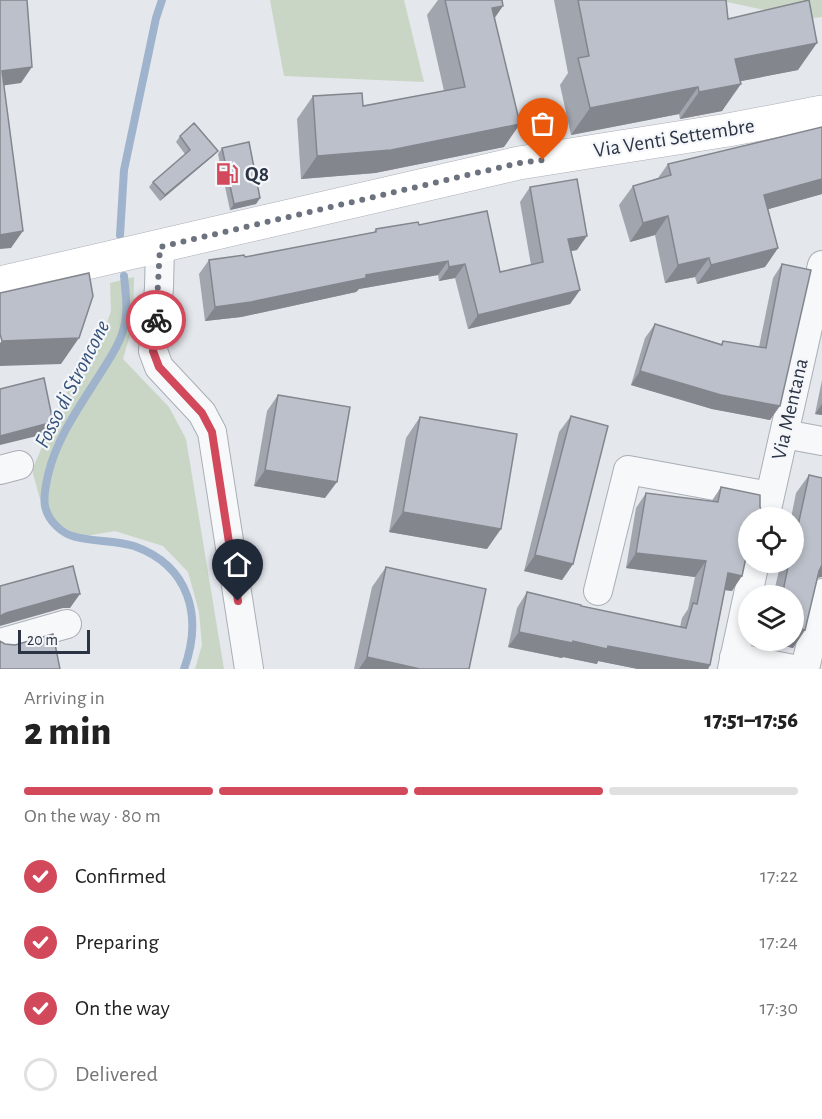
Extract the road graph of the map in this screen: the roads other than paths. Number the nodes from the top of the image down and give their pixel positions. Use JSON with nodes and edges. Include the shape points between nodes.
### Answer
{"nodes":[{"id":1,"x":822,"y":112,"type":"edge"},
{"id":2,"x":160,"y":247,"type":"junction"},
{"id":3,"x":822,"y":265,"type":"edge"},
{"id":4,"x":0,"y":283,"type":"edge"},
{"id":5,"x":784,"y":434,"type":"junction"},
{"id":6,"x":822,"y":441,"type":"edge"},
{"id":7,"x":768,"y":507,"type":"edge"},
{"id":8,"x":753,"y":573,"type":"edge"},
{"id":9,"x":598,"y":591,"type":"dead end"},
{"id":10,"x":822,"y":593,"type":"edge"},
{"id":11,"x":67,"y":624,"type":"dead end"},
{"id":12,"x":0,"y":643,"type":"edge"},
{"id":13,"x":733,"y":663,"type":"edge"},
{"id":14,"x":249,"y":669,"type":"edge"},
{"id":15,"x":793,"y":669,"type":"edge"},
{"id":16,"x":805,"y":669,"type":"edge"}],
"edges":[{"from":1,"to":2,"type":"street","name":"Via Venti Settembre","via":[[519,163]]},
{"from":2,"to":4,"type":"street","name":"Via Venti Settembre"},
{"from":2,"to":14,"type":"street","via":[[153,351],[159,367],[202,413],[212,432]]},
{"from":3,"to":5,"type":"street","name":"Via Mentana"},
{"from":5,"to":6,"type":"street"},
{"from":5,"to":7,"type":"street","name":"Via Mentana"},
{"from":7,"to":9,"type":"street","via":[[628,470]]},
{"from":8,"to":13,"type":"street"},
{"from":10,"to":16,"type":"street"},
{"from":11,"to":12,"type":"street"},
{"from":13,"to":15,"type":"street"}]}
